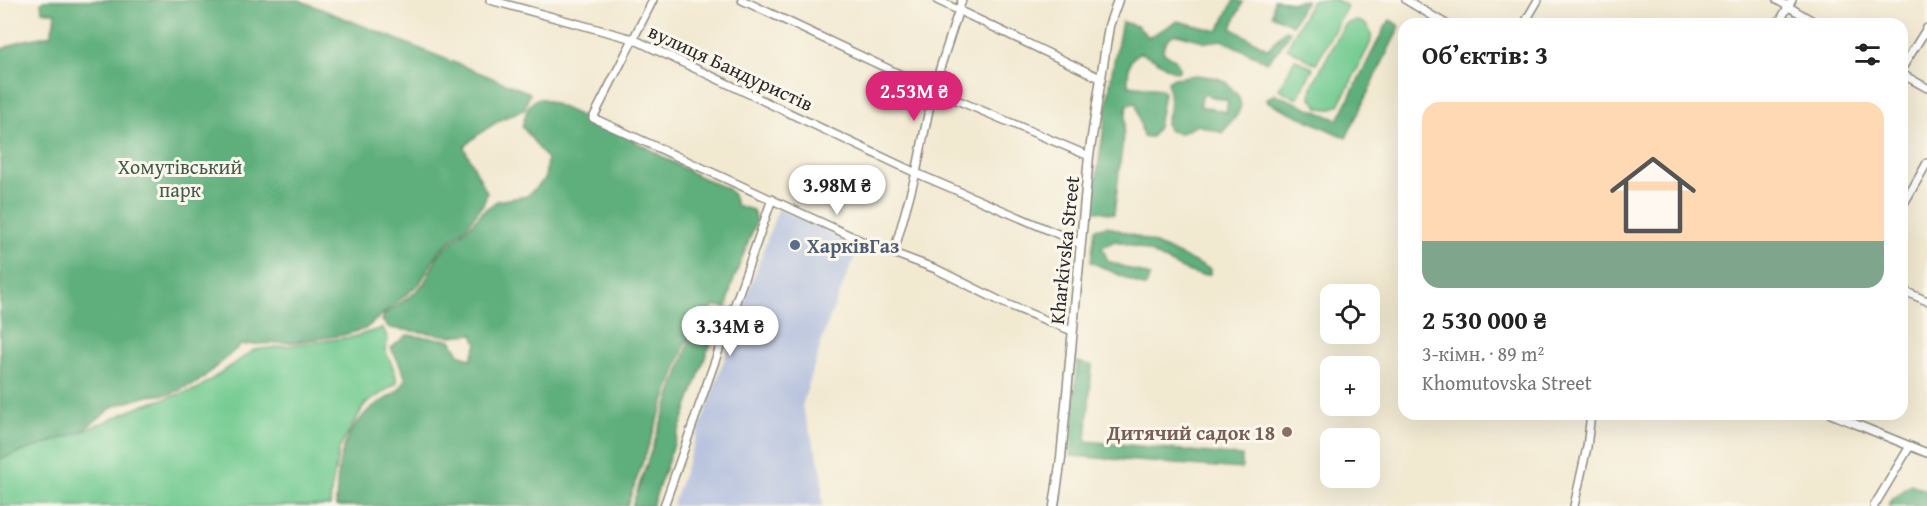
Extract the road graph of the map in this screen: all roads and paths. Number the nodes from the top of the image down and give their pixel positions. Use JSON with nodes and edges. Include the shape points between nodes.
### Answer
{"nodes":[{"id":1,"x":490,"y":0,"type":"edge"},
{"id":2,"x":653,"y":0,"type":"edge"},
{"id":3,"x":742,"y":0,"type":"edge"},
{"id":4,"x":937,"y":0,"type":"edge"},
{"id":5,"x":962,"y":0,"type":"edge"},
{"id":6,"x":1118,"y":0,"type":"edge"},
{"id":7,"x":1406,"y":0,"type":"edge"},
{"id":8,"x":1539,"y":0,"type":"edge"},
{"id":9,"x":1777,"y":0,"type":"edge"},
{"id":10,"x":1790,"y":3,"type":"edge"},
{"id":11,"x":960,"y":10,"type":"junction"},
{"id":12,"x":1436,"y":18,"type":"edge"},
{"id":13,"x":1528,"y":18,"type":"edge"},
{"id":14,"x":1781,"y":18,"type":"edge"},
{"id":15,"x":1810,"y":18,"type":"edge"},
{"id":16,"x":1927,"y":28,"type":"edge"},
{"id":17,"x":633,"y":39,"type":"junction"},
{"id":18,"x":1908,"y":58,"type":"edge"},
{"id":19,"x":1908,"y":77,"type":"edge"},
{"id":20,"x":1102,"y":79,"type":"junction"},
{"id":21,"x":1927,"y":88,"type":"edge"},
{"id":22,"x":933,"y":90,"type":"junction"},
{"id":23,"x":1089,"y":156,"type":"junction"},
{"id":24,"x":1927,"y":164,"type":"edge"},
{"id":25,"x":916,"y":173,"type":"junction"},
{"id":26,"x":1908,"y":197,"type":"edge"},
{"id":27,"x":772,"y":199,"type":"junction"},
{"id":28,"x":1081,"y":244,"type":"junction"},
{"id":29,"x":894,"y":252,"type":"junction"},
{"id":30,"x":1908,"y":293,"type":"edge"},
{"id":31,"x":1927,"y":301,"type":"edge"},
{"id":32,"x":1072,"y":331,"type":"junction"},
{"id":33,"x":1590,"y":420,"type":"edge"},
{"id":34,"x":1846,"y":420,"type":"edge"},
{"id":35,"x":1910,"y":446,"type":"junction"},
{"id":36,"x":1927,"y":453,"type":"edge"},
{"id":37,"x":664,"y":506,"type":"edge"},
{"id":38,"x":1054,"y":506,"type":"edge"},
{"id":39,"x":1574,"y":506,"type":"edge"},
{"id":40,"x":1874,"y":506,"type":"edge"}],
"edges":[{"from":1,"to":17,"type":"street","name":"вулиця Бандуристів"},
{"from":2,"to":17,"type":"street"},
{"from":3,"to":22,"type":"street"},
{"from":4,"to":11,"type":"street"},
{"from":5,"to":11,"type":"street"},
{"from":6,"to":20,"type":"street","name":"Kharkivska Street","via":[[1109,26]]},
{"from":7,"to":12,"type":"street"},
{"from":8,"to":13,"type":"street"},
{"from":9,"to":10,"type":"street"},
{"from":10,"to":14,"type":"street"},
{"from":10,"to":15,"type":"street"},
{"from":11,"to":20,"type":"street"},
{"from":11,"to":22,"type":"street"},
{"from":16,"to":18,"type":"street"},
{"from":17,"to":25,"type":"street","name":"вулиця Бандуристів"},
{"from":17,"to":27,"type":"street","via":[[593,118]]},
{"from":19,"to":21,"type":"street"},
{"from":20,"to":23,"type":"street","name":"Kharkivska Street"},
{"from":22,"to":23,"type":"street"},
{"from":22,"to":25,"type":"street"},
{"from":23,"to":28,"type":"street","name":"Kharkivska Street"},
{"from":24,"to":26,"type":"street"},
{"from":25,"to":28,"type":"street","name":"вулиця Бандуристів"},
{"from":25,"to":29,"type":"street"},
{"from":27,"to":29,"type":"street"},
{"from":27,"to":37,"type":"street"},
{"from":28,"to":32,"type":"street","name":"Kharkivska Street"},
{"from":29,"to":32,"type":"street"},
{"from":30,"to":31,"type":"street"},
{"from":32,"to":38,"type":"street","name":"Kharkivska Street"},
{"from":33,"to":39,"type":"street"},
{"from":34,"to":35,"type":"street"},
{"from":35,"to":36,"type":"street"},
{"from":35,"to":40,"type":"street"}]}
